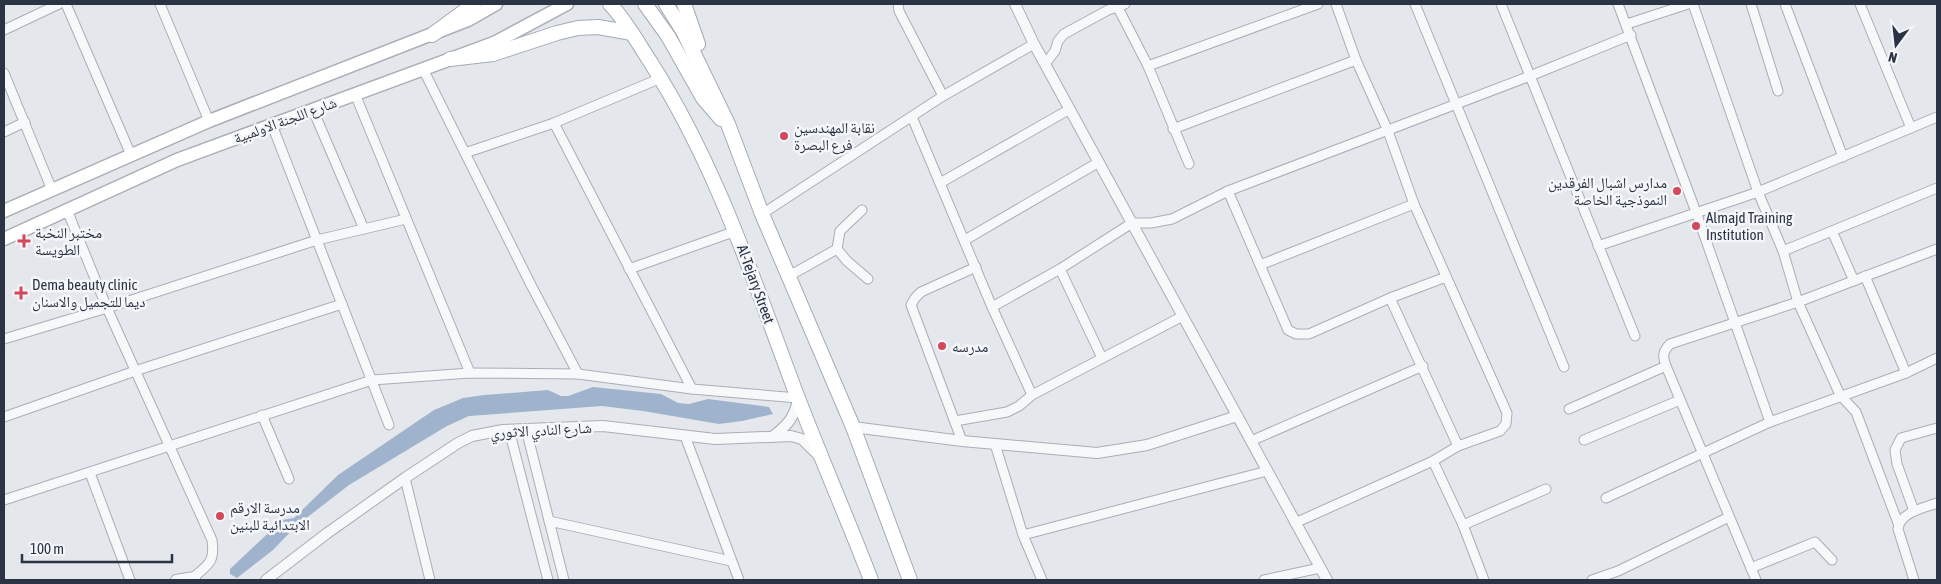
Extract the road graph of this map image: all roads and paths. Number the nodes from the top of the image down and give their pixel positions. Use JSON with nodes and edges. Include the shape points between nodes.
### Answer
{"nodes":[{"id":1,"x":59,"y":4,"type":"edge"},
{"id":2,"x":66,"y":4,"type":"edge"},
{"id":3,"x":160,"y":4,"type":"edge"},
{"id":4,"x":474,"y":4,"type":"edge"},
{"id":5,"x":496,"y":4,"type":"edge"},
{"id":6,"x":567,"y":4,"type":"edge"},
{"id":7,"x":610,"y":4,"type":"edge"},
{"id":8,"x":645,"y":4,"type":"edge"},
{"id":9,"x":666,"y":4,"type":"edge"},
{"id":10,"x":684,"y":4,"type":"edge"},
{"id":11,"x":898,"y":4,"type":"edge"},
{"id":12,"x":1015,"y":4,"type":"edge"},
{"id":13,"x":1318,"y":4,"type":"edge"},
{"id":14,"x":1336,"y":4,"type":"edge"},
{"id":15,"x":1416,"y":4,"type":"edge"},
{"id":16,"x":1501,"y":4,"type":"edge"},
{"id":17,"x":1618,"y":4,"type":"edge"},
{"id":18,"x":1688,"y":4,"type":"edge"},
{"id":19,"x":1694,"y":4,"type":"edge"},
{"id":20,"x":1751,"y":4,"type":"edge"},
{"id":21,"x":1784,"y":4,"type":"edge"},
{"id":22,"x":1860,"y":4,"type":"edge"},
{"id":23,"x":1120,"y":5,"type":"edge"},
{"id":24,"x":1627,"y":24,"type":"junction"},
{"id":25,"x":4,"y":30,"type":"edge"},
{"id":26,"x":632,"y":33,"type":"junction"},
{"id":27,"x":432,"y":35,"type":"junction"},
{"id":28,"x":1631,"y":36,"type":"junction"},
{"id":29,"x":1034,"y":44,"type":"junction"},
{"id":30,"x":450,"y":59,"type":"junction"},
{"id":31,"x":1356,"y":60,"type":"junction"},
{"id":32,"x":1046,"y":64,"type":"junction"},
{"id":33,"x":1148,"y":66,"type":"junction"},
{"id":34,"x":423,"y":69,"type":"junction"},
{"id":35,"x":4,"y":73,"type":"edge"},
{"id":36,"x":1530,"y":76,"type":"junction"},
{"id":37,"x":661,"y":78,"type":"junction"},
{"id":38,"x":1778,"y":91,"type":"dead end"},
{"id":39,"x":713,"y":93,"type":"junction"},
{"id":40,"x":355,"y":94,"type":"junction"},
{"id":41,"x":943,"y":96,"type":"junction"},
{"id":42,"x":1456,"y":104,"type":"junction"},
{"id":43,"x":1070,"y":109,"type":"junction"},
{"id":44,"x":313,"y":110,"type":"junction"},
{"id":45,"x":912,"y":117,"type":"junction"},
{"id":46,"x":1937,"y":118,"type":"edge"},
{"id":47,"x":209,"y":121,"type":"junction"},
{"id":48,"x":25,"y":122,"type":"junction"},
{"id":49,"x":554,"y":123,"type":"junction"},
{"id":50,"x":728,"y":124,"type":"junction"},
{"id":51,"x":272,"y":125,"type":"junction"},
{"id":52,"x":1911,"y":128,"type":"junction"},
{"id":53,"x":1174,"y":129,"type":"junction"},
{"id":54,"x":1388,"y":131,"type":"junction"},
{"id":55,"x":4,"y":132,"type":"edge"},
{"id":56,"x":465,"y":153,"type":"junction"},
{"id":57,"x":131,"y":155,"type":"junction"},
{"id":58,"x":1844,"y":157,"type":"junction"},
{"id":59,"x":1099,"y":162,"type":"junction"},
{"id":60,"x":1189,"y":164,"type":"dead end"},
{"id":61,"x":940,"y":183,"type":"junction"},
{"id":62,"x":1937,"y":188,"type":"edge"},
{"id":63,"x":52,"y":190,"type":"junction"},
{"id":64,"x":1228,"y":191,"type":"junction"},
{"id":65,"x":1758,"y":192,"type":"junction"},
{"id":66,"x":1414,"y":204,"type":"junction"},
{"id":67,"x":67,"y":210,"type":"junction"},
{"id":68,"x":862,"y":210,"type":"dead end"},
{"id":69,"x":4,"y":211,"type":"edge"},
{"id":70,"x":1696,"y":212,"type":"junction"},
{"id":71,"x":762,"y":214,"type":"junction"},
{"id":72,"x":406,"y":219,"type":"junction"},
{"id":73,"x":1132,"y":223,"type":"junction"},
{"id":74,"x":364,"y":230,"type":"junction"},
{"id":75,"x":736,"y":231,"type":"junction"},
{"id":76,"x":1832,"y":231,"type":"junction"},
{"id":77,"x":4,"y":239,"type":"edge"},
{"id":78,"x":316,"y":240,"type":"junction"},
{"id":79,"x":965,"y":240,"type":"junction"},
{"id":80,"x":1598,"y":246,"type":"junction"},
{"id":81,"x":837,"y":249,"type":"junction"},
{"id":82,"x":1937,"y":249,"type":"edge"},
{"id":83,"x":1782,"y":252,"type":"junction"},
{"id":84,"x":1260,"y":265,"type":"junction"},
{"id":85,"x":976,"y":268,"type":"junction"},
{"id":86,"x":630,"y":269,"type":"junction"},
{"id":87,"x":1060,"y":269,"type":"junction"},
{"id":88,"x":789,"y":276,"type":"junction"},
{"id":89,"x":1865,"y":276,"type":"junction"},
{"id":90,"x":1446,"y":277,"type":"junction"},
{"id":91,"x":868,"y":279,"type":"dead end"},
{"id":92,"x":1854,"y":280,"type":"junction"},
{"id":93,"x":1390,"y":298,"type":"junction"},
{"id":94,"x":1798,"y":302,"type":"junction"},
{"id":95,"x":342,"y":304,"type":"junction"},
{"id":96,"x":992,"y":307,"type":"junction"},
{"id":97,"x":107,"y":308,"type":"junction"},
{"id":98,"x":1183,"y":316,"type":"junction"},
{"id":99,"x":1735,"y":324,"type":"junction"},
{"id":100,"x":1635,"y":336,"type":"dead end"},
{"id":101,"x":4,"y":339,"type":"edge"},
{"id":102,"x":1102,"y":358,"type":"junction"},
{"id":103,"x":1937,"y":358,"type":"edge"},
{"id":104,"x":1423,"y":366,"type":"junction"},
{"id":105,"x":1666,"y":366,"type":"junction"},
{"id":106,"x":1564,"y":367,"type":"dead end"},
{"id":107,"x":135,"y":371,"type":"junction"},
{"id":108,"x":470,"y":373,"type":"junction"},
{"id":109,"x":1906,"y":373,"type":"junction"},
{"id":110,"x":578,"y":374,"type":"junction"},
{"id":111,"x":372,"y":380,"type":"junction"},
{"id":112,"x":692,"y":389,"type":"junction"},
{"id":113,"x":1032,"y":395,"type":"junction"},
{"id":114,"x":1840,"y":395,"type":"junction"},
{"id":115,"x":798,"y":398,"type":"junction"},
{"id":116,"x":1680,"y":400,"type":"junction"},
{"id":117,"x":1569,"y":409,"type":"dead end"},
{"id":118,"x":262,"y":415,"type":"junction"},
{"id":119,"x":1237,"y":416,"type":"junction"},
{"id":120,"x":4,"y":417,"type":"edge"},
{"id":121,"x":954,"y":421,"type":"junction"},
{"id":122,"x":1770,"y":422,"type":"junction"},
{"id":123,"x":389,"y":425,"type":"dead end"},
{"id":124,"x":853,"y":427,"type":"junction"},
{"id":125,"x":1937,"y":428,"type":"edge"},
{"id":126,"x":526,"y":429,"type":"junction"},
{"id":127,"x":510,"y":430,"type":"junction"},
{"id":128,"x":685,"y":436,"type":"junction"},
{"id":129,"x":772,"y":438,"type":"junction"},
{"id":130,"x":1584,"y":440,"type":"dead end"},
{"id":131,"x":962,"y":441,"type":"junction"},
{"id":132,"x":1251,"y":441,"type":"junction"},
{"id":133,"x":995,"y":444,"type":"junction"},
{"id":134,"x":169,"y":446,"type":"junction"},
{"id":135,"x":1458,"y":446,"type":"junction"},
{"id":136,"x":1703,"y":453,"type":"junction"},
{"id":137,"x":824,"y":460,"type":"junction"},
{"id":138,"x":1433,"y":461,"type":"junction"},
{"id":139,"x":1267,"y":471,"type":"junction"},
{"id":140,"x":90,"y":473,"type":"junction"},
{"id":141,"x":405,"y":478,"type":"junction"},
{"id":142,"x":289,"y":479,"type":"dead end"},
{"id":143,"x":1546,"y":489,"type":"dead end"},
{"id":144,"x":1606,"y":498,"type":"dead end"},
{"id":145,"x":4,"y":500,"type":"edge"},
{"id":146,"x":1937,"y":503,"type":"edge"},
{"id":147,"x":1914,"y":511,"type":"junction"},
{"id":148,"x":1729,"y":517,"type":"junction"},
{"id":149,"x":549,"y":521,"type":"junction"},
{"id":150,"x":1296,"y":523,"type":"junction"},
{"id":151,"x":1898,"y":523,"type":"junction"},
{"id":152,"x":1463,"y":525,"type":"junction"},
{"id":153,"x":1023,"y":535,"type":"junction"},
{"id":154,"x":1832,"y":560,"type":"dead end"},
{"id":155,"x":732,"y":561,"type":"junction"},
{"id":156,"x":1320,"y":568,"type":"junction"},
{"id":157,"x":1751,"y":568,"type":"junction"},
{"id":158,"x":1618,"y":571,"type":"junction"},
{"id":159,"x":195,"y":579,"type":"edge"},
{"id":160,"x":130,"y":580,"type":"edge"},
{"id":161,"x":176,"y":580,"type":"edge"},
{"id":162,"x":266,"y":580,"type":"edge"},
{"id":163,"x":430,"y":580,"type":"edge"},
{"id":164,"x":548,"y":580,"type":"edge"},
{"id":165,"x":564,"y":580,"type":"edge"},
{"id":166,"x":739,"y":580,"type":"edge"},
{"id":167,"x":871,"y":580,"type":"edge"},
{"id":168,"x":910,"y":580,"type":"edge"},
{"id":169,"x":1042,"y":580,"type":"edge"},
{"id":170,"x":1264,"y":580,"type":"edge"},
{"id":171,"x":1327,"y":580,"type":"edge"},
{"id":172,"x":1484,"y":580,"type":"edge"},
{"id":173,"x":1592,"y":580,"type":"edge"},
{"id":174,"x":1623,"y":580,"type":"edge"},
{"id":175,"x":1756,"y":580,"type":"edge"},
{"id":176,"x":1914,"y":580,"type":"edge"}],
"edges":[{"from":1,"to":25,"type":"street"},
{"from":2,"to":57,"type":"street"},
{"from":3,"to":47,"type":"street"},
{"from":4,"to":27,"type":"main road"},
{"from":5,"to":27,"type":"main road","name":"شارع اللجنة الاولمبية"},
{"from":6,"to":30,"type":"main road","name":"شارع اللجنة الاولمبية","via":[[494,43]]},
{"from":7,"to":26,"type":"main road","name":"Al-Tejary Street"},
{"from":8,"to":50,"type":"main road","via":[[668,36],[703,98]]},
{"from":9,"to":39,"type":"main road","name":"Al-Tejary Street"},
{"from":10,"to":39,"type":"main road"},
{"from":11,"to":41,"type":"street"},
{"from":12,"to":29,"type":"street"},
{"from":13,"to":33,"type":"street"},
{"from":14,"to":31,"type":"street"},
{"from":15,"to":42,"type":"street"},
{"from":16,"to":36,"type":"street"},
{"from":17,"to":24,"type":"street"},
{"from":18,"to":24,"type":"street"},
{"from":19,"to":65,"type":"street"},
{"from":20,"to":38,"type":"street"},
{"from":21,"to":58,"type":"street"},
{"from":22,"to":52,"type":"street"},
{"from":23,"to":32,"type":"street","via":[[1064,34]]},
{"from":23,"to":33,"type":"street"},
{"from":24,"to":28,"type":"street"},
{"from":26,"to":30,"type":"main road","via":[[598,27],[578,28],[493,54]]},
{"from":26,"to":37,"type":"main road","name":"Al-Tejary Street"},
{"from":27,"to":47,"type":"main road","name":"شارع اللجنة الاولمبية"},
{"from":28,"to":36,"type":"street"},
{"from":28,"to":70,"type":"street"},
{"from":29,"to":32,"type":"street"},
{"from":29,"to":41,"type":"street"},
{"from":30,"to":34,"type":"main road","name":"شارع اللجنة الاولمبية"},
{"from":31,"to":53,"type":"street"},
{"from":31,"to":54,"type":"street"},
{"from":32,"to":43,"type":"street"},
{"from":33,"to":53,"type":"street"},
{"from":34,"to":40,"type":"main road","name":"شارع اللجنة الاولمبية"},
{"from":34,"to":56,"type":"street"},
{"from":35,"to":48,"type":"street"},
{"from":36,"to":42,"type":"street"},
{"from":36,"to":80,"type":"street"},
{"from":37,"to":49,"type":"street"},
{"from":37,"to":75,"type":"main road","name":"Al-Tejary Street","via":[[706,162]]},
{"from":39,"to":50,"type":"main road","name":"Al-Tejary Street"},
{"from":40,"to":44,"type":"main road","name":"شارع اللجنة الاولمبية"},
{"from":40,"to":72,"type":"street"},
{"from":41,"to":45,"type":"street"},
{"from":42,"to":54,"type":"street"},
{"from":42,"to":106,"type":"street"},
{"from":43,"to":59,"type":"street"},
{"from":43,"to":61,"type":"street"},
{"from":44,"to":51,"type":"main road","name":"شارع اللجنة الاولمبية"},
{"from":44,"to":74,"type":"street"},
{"from":45,"to":61,"type":"street"},
{"from":45,"to":71,"type":"street"},
{"from":46,"to":52,"type":"street"},
{"from":47,"to":57,"type":"main road","name":"شارع اللجنة الاولمبية"},
{"from":48,"to":55,"type":"street"},
{"from":48,"to":63,"type":"street"},
{"from":49,"to":56,"type":"street"},
{"from":49,"to":86,"type":"street"},
{"from":50,"to":71,"type":"main road","name":"Al-Tejary Street"},
{"from":51,"to":67,"type":"main road","name":"شارع اللجنة الاولمبية","via":[[177,160]]},
{"from":51,"to":78,"type":"street"},
{"from":52,"to":58,"type":"street"},
{"from":53,"to":60,"type":"street"},
{"from":54,"to":64,"type":"street"},
{"from":54,"to":66,"type":"street"},
{"from":56,"to":110,"type":"street"},
{"from":57,"to":63,"type":"main road","name":"شارع اللجنة الاولمبية"},
{"from":58,"to":65,"type":"street"},
{"from":59,"to":73,"type":"street"},
{"from":59,"to":79,"type":"street"},
{"from":61,"to":79,"type":"street"},
{"from":62,"to":76,"type":"street"},
{"from":63,"to":69,"type":"main road","name":"شارع اللجنة الاولمبية"},
{"from":64,"to":73,"type":"street","via":[[1172,219]]},
{"from":64,"to":84,"type":"street"},
{"from":65,"to":70,"type":"street"},
{"from":65,"to":83,"type":"street"},
{"from":66,"to":84,"type":"street"},
{"from":66,"to":90,"type":"street"},
{"from":67,"to":77,"type":"main road","name":"شارع اللجنة الاولمبية"},
{"from":67,"to":97,"type":"street"},
{"from":68,"to":81,"type":"street","via":[[840,231]]},
{"from":70,"to":80,"type":"street"},
{"from":70,"to":99,"type":"street"},
{"from":71,"to":88,"type":"main road","name":"Al-Tejary Street"},
{"from":72,"to":74,"type":"street"},
{"from":72,"to":108,"type":"street"},
{"from":73,"to":87,"type":"street"},
{"from":73,"to":98,"type":"street"},
{"from":74,"to":78,"type":"street"},
{"from":75,"to":86,"type":"street"},
{"from":75,"to":115,"type":"main road","name":"Al-Tejary Street"},
{"from":76,"to":83,"type":"street"},
{"from":76,"to":92,"type":"street"},
{"from":78,"to":95,"type":"street"},
{"from":78,"to":97,"type":"street"},
{"from":79,"to":85,"type":"street"},
{"from":80,"to":100,"type":"street"},
{"from":81,"to":88,"type":"street"},
{"from":81,"to":91,"type":"street"},
{"from":82,"to":89,"type":"street"},
{"from":83,"to":94,"type":"street"},
{"from":84,"to":93,"type":"street","via":[[1288,330],[1296,334],[1309,334]]},
{"from":85,"to":96,"type":"street"},
{"from":85,"to":121,"type":"street","via":[[921,292],[911,305]]},
{"from":86,"to":112,"type":"street"},
{"from":87,"to":96,"type":"street"},
{"from":87,"to":102,"type":"street"},
{"from":88,"to":124,"type":"main road","name":"Al-Tejary Street"},
{"from":89,"to":92,"type":"street"},
{"from":89,"to":109,"type":"street"},
{"from":90,"to":93,"type":"street"},
{"from":90,"to":135,"type":"street","via":[[1507,413],[1506,424],[1500,431]]},
{"from":92,"to":94,"type":"street"},
{"from":93,"to":104,"type":"street"},
{"from":94,"to":99,"type":"street"},
{"from":94,"to":114,"type":"street"},
{"from":95,"to":107,"type":"street"},
{"from":95,"to":111,"type":"street"},
{"from":96,"to":113,"type":"street"},
{"from":97,"to":101,"type":"street"},
{"from":97,"to":107,"type":"street"},
{"from":98,"to":102,"type":"street"},
{"from":98,"to":119,"type":"street"},
{"from":99,"to":105,"type":"street","via":[[1670,344],[1664,350]]},
{"from":99,"to":122,"type":"street"},
{"from":102,"to":113,"type":"street"},
{"from":103,"to":109,"type":"street"},
{"from":104,"to":132,"type":"street"},
{"from":104,"to":135,"type":"street"},
{"from":105,"to":116,"type":"street"},
{"from":105,"to":117,"type":"street"},
{"from":107,"to":120,"type":"street"},
{"from":107,"to":134,"type":"street"},
{"from":108,"to":110,"type":"street"},
{"from":108,"to":111,"type":"street"},
{"from":109,"to":114,"type":"street"},
{"from":110,"to":112,"type":"street"},
{"from":111,"to":118,"type":"street"},
{"from":111,"to":123,"type":"street"},
{"from":112,"to":115,"type":"street"},
{"from":113,"to":121,"type":"street","via":[[1007,412]]},
{"from":114,"to":122,"type":"street"},
{"from":114,"to":151,"type":"street","via":[[1856,412]]},
{"from":115,"to":129,"type":"street","via":[[788,424]]},
{"from":115,"to":137,"type":"main road","name":"Al-Tejary Street"},
{"from":116,"to":130,"type":"street"},
{"from":116,"to":136,"type":"street"},
{"from":118,"to":134,"type":"street"},
{"from":118,"to":142,"type":"street"},
{"from":119,"to":132,"type":"street"},
{"from":119,"to":133,"type":"street","via":[[1147,444],[1097,453]]},
{"from":121,"to":131,"type":"street"},
{"from":122,"to":136,"type":"street"},
{"from":124,"to":131,"type":"street"},
{"from":124,"to":168,"type":"main road","name":"Al-Tejary Street"},
{"from":125,"to":147,"type":"street","via":[[1901,438],[1895,450]]},
{"from":126,"to":127,"type":"street","name":"شارع النادي الاثوري"},
{"from":126,"to":128,"type":"street","name":"شارع النادي الاثوري","via":[[603,426]]},
{"from":126,"to":149,"type":"street"},
{"from":127,"to":141,"type":"street","name":"شارع النادي الاثوري","via":[[472,436]]},
{"from":127,"to":164,"type":"street"},
{"from":128,"to":129,"type":"street","name":"شارع النادي الاثوري"},
{"from":128,"to":155,"type":"street"},
{"from":129,"to":137,"type":"street","name":"شارع النادي الاثوري","via":[[791,436],[802,439]]},
{"from":131,"to":133,"type":"street"},
{"from":132,"to":139,"type":"street"},
{"from":133,"to":153,"type":"street"},
{"from":134,"to":140,"type":"street"},
{"from":134,"to":159,"type":"street","via":[[212,540],[214,555]]},
{"from":135,"to":138,"type":"street"},
{"from":136,"to":144,"type":"street"},
{"from":136,"to":148,"type":"street"},
{"from":137,"to":167,"type":"main road","name":"Al-Tejary Street"},
{"from":138,"to":150,"type":"street"},
{"from":138,"to":152,"type":"street"},
{"from":139,"to":150,"type":"street"},
{"from":139,"to":153,"type":"street"},
{"from":140,"to":145,"type":"street"},
{"from":140,"to":160,"type":"street"},
{"from":141,"to":162,"type":"street","name":"شارع النادي الاثوري"},
{"from":141,"to":163,"type":"street"},
{"from":143,"to":152,"type":"street"},
{"from":146,"to":147,"type":"street"},
{"from":147,"to":151,"type":"street"},
{"from":148,"to":157,"type":"street"},
{"from":148,"to":158,"type":"street"},
{"from":149,"to":155,"type":"street"},
{"from":149,"to":165,"type":"street"},
{"from":150,"to":156,"type":"street"},
{"from":151,"to":176,"type":"street"},
{"from":152,"to":172,"type":"street"},
{"from":153,"to":169,"type":"street"},
{"from":154,"to":157,"type":"street","via":[[1815,542]]},
{"from":155,"to":166,"type":"street"},
{"from":156,"to":170,"type":"street"},
{"from":156,"to":171,"type":"street"},
{"from":157,"to":175,"type":"street"},
{"from":158,"to":173,"type":"street"},
{"from":158,"to":174,"type":"street"},
{"from":159,"to":161,"type":"street"}]}
